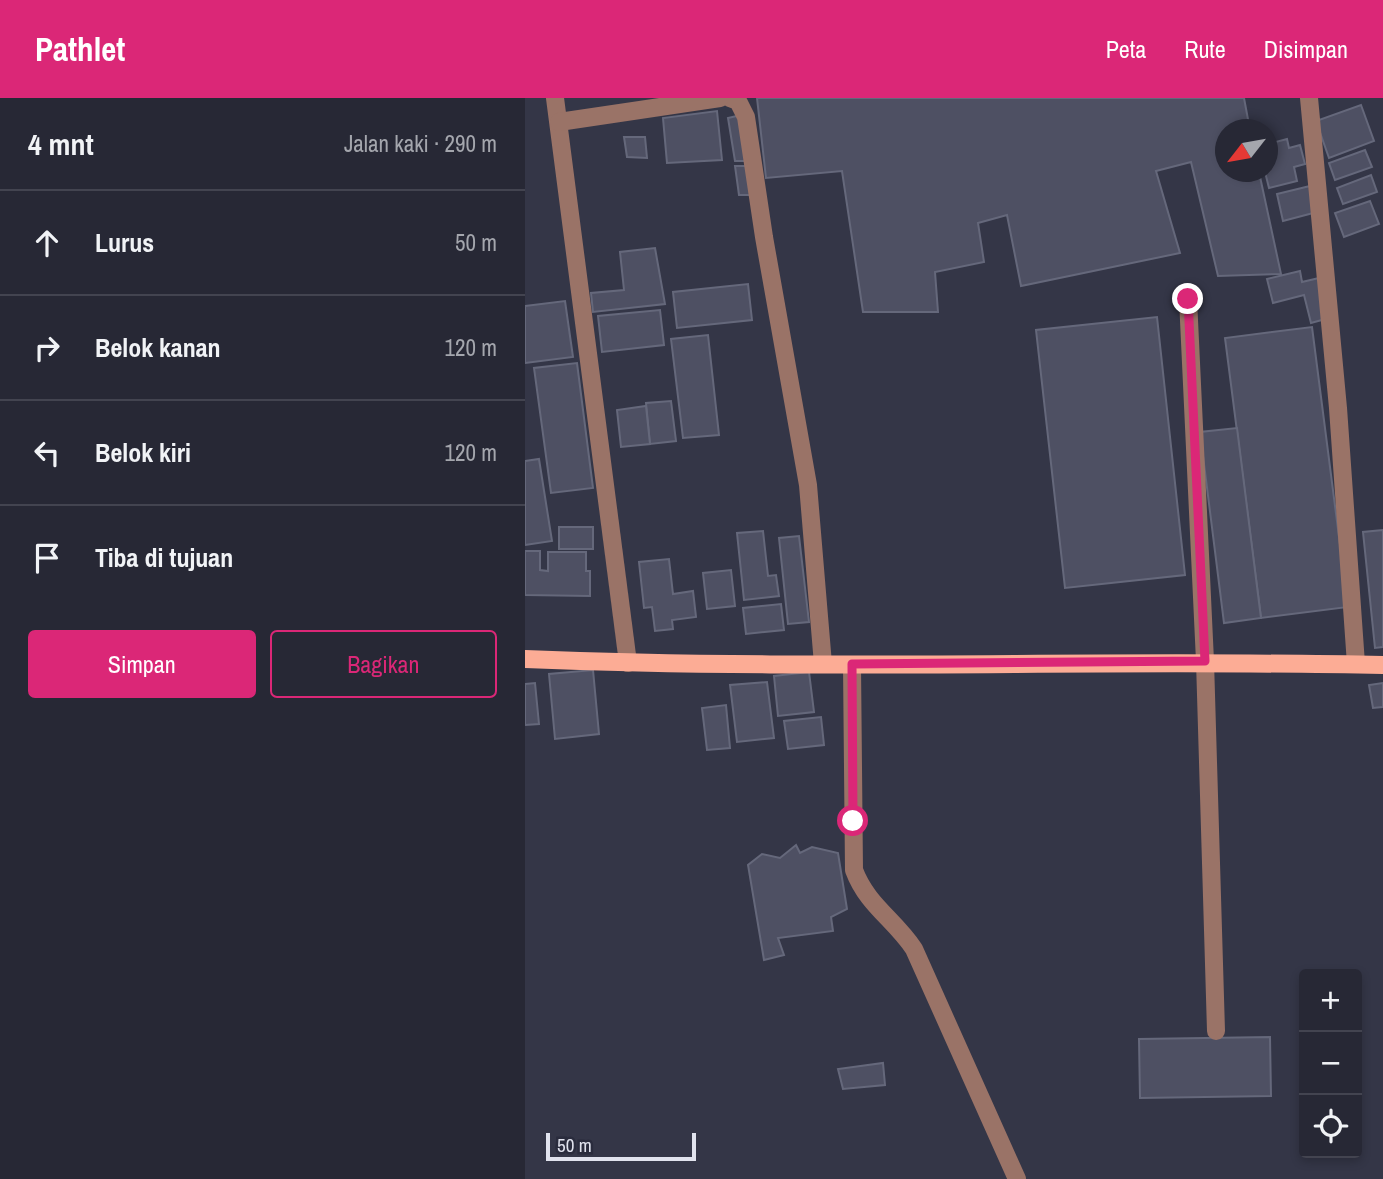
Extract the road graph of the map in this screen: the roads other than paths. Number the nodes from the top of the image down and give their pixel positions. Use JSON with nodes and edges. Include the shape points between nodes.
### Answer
{"nodes":[{"id":1,"x":555,"y":98,"type":"edge"},
{"id":2,"x":720,"y":98,"type":"edge"},
{"id":3,"x":730,"y":98,"type":"edge"},
{"id":4,"x":1309,"y":98,"type":"edge"},
{"id":5,"x":559,"y":122,"type":"junction"},
{"id":6,"x":1188,"y":299,"type":"dead end"},
{"id":7,"x":525,"y":659,"type":"edge"},
{"id":8,"x":1205,"y":661,"type":"junction"},
{"id":9,"x":628,"y":663,"type":"junction"},
{"id":10,"x":823,"y":664,"type":"junction"},
{"id":11,"x":852,"y":664,"type":"junction"},
{"id":12,"x":1356,"y":664,"type":"junction"},
{"id":13,"x":1383,"y":665,"type":"edge"},
{"id":14,"x":1216,"y":1031,"type":"dead end"},
{"id":15,"x":1017,"y":1179,"type":"edge"}],
"edges":[{"from":1,"to":5,"type":"street"},
{"from":2,"to":5,"type":"street"},
{"from":3,"to":10,"type":"street","via":[[738,101],[746,117],[808,485]]},
{"from":4,"to":12,"type":"street"},
{"from":5,"to":9,"type":"street"},
{"from":6,"to":8,"type":"street"},
{"from":7,"to":9,"type":"main road"},
{"from":8,"to":11,"type":"main road"},
{"from":8,"to":12,"type":"main road"},
{"from":8,"to":14,"type":"street"},
{"from":9,"to":10,"type":"main road"},
{"from":10,"to":11,"type":"main road"},
{"from":11,"to":15,"type":"street","via":[[854,870],[865,896],[901,929],[914,949]]},
{"from":12,"to":13,"type":"main road"}]}
